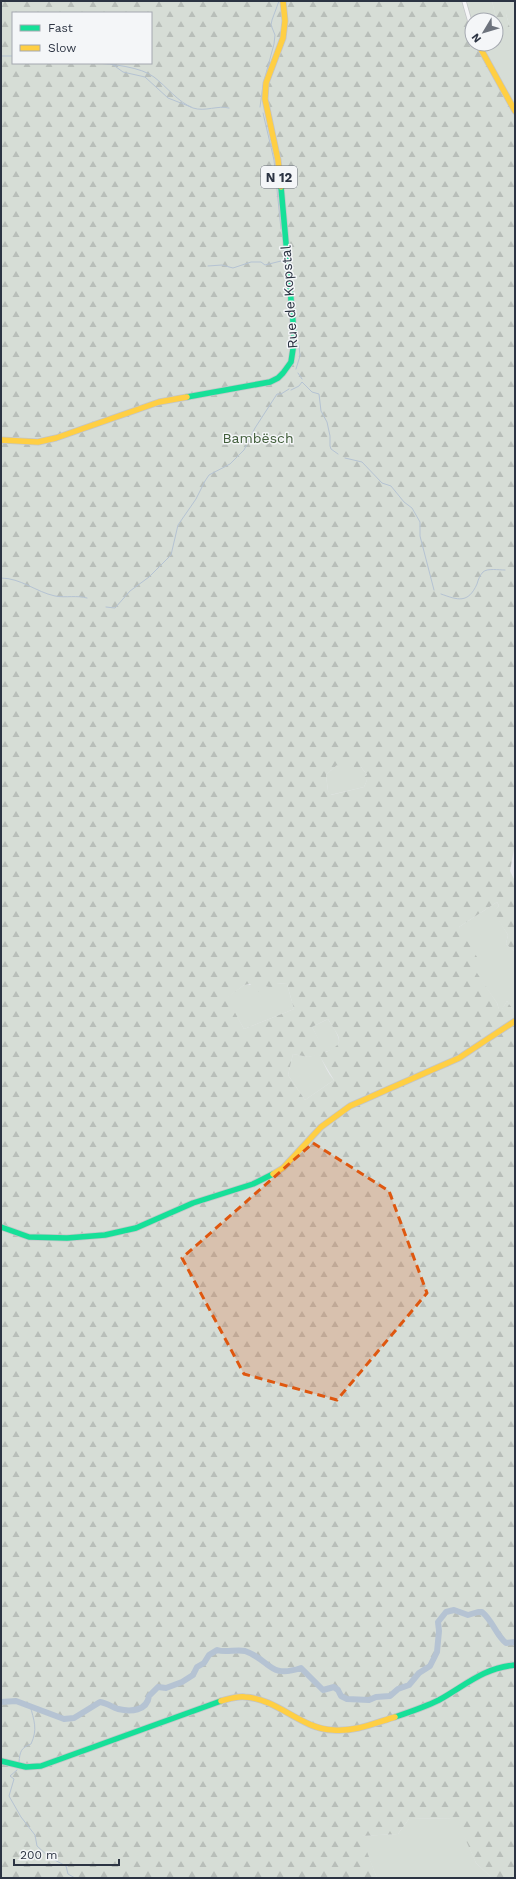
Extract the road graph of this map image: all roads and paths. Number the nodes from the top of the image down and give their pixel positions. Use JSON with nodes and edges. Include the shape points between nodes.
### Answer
{"nodes":[{"id":1,"x":283,"y":1,"type":"edge"},
{"id":2,"x":464,"y":1,"type":"edge"},
{"id":3,"x":467,"y":12,"type":"edge"},
{"id":4,"x":482,"y":52,"type":"edge"},
{"id":5,"x":515,"y":111,"type":"edge"},
{"id":6,"x":1,"y":440,"type":"edge"},
{"id":7,"x":515,"y":1021,"type":"edge"},
{"id":8,"x":1,"y":1227,"type":"edge"},
{"id":9,"x":515,"y":1665,"type":"edge"},
{"id":10,"x":1,"y":1761,"type":"edge"}],
"edges":[{"from":1,"to":6,"type":"main road","name":"Rue de Kopstal","number":"N 12","via":[[283,38],[266,83],[264,99],[278,160],[294,321],[294,352],[286,371],[270,382],[159,402],[56,438],[38,442]]},
{"from":2,"to":3,"type":"street"},
{"from":4,"to":5,"type":"main road"},
{"from":7,"to":8,"type":"main road","via":[[459,1058],[350,1106],[321,1127],[283,1168],[253,1184],[193,1203],[136,1228],[110,1234],[67,1238],[29,1237]]},
{"from":9,"to":10,"type":"main road","via":[[486,1670],[443,1698],[425,1706],[349,1730],[324,1730],[259,1700],[239,1698],[218,1702],[40,1766]]}]}
